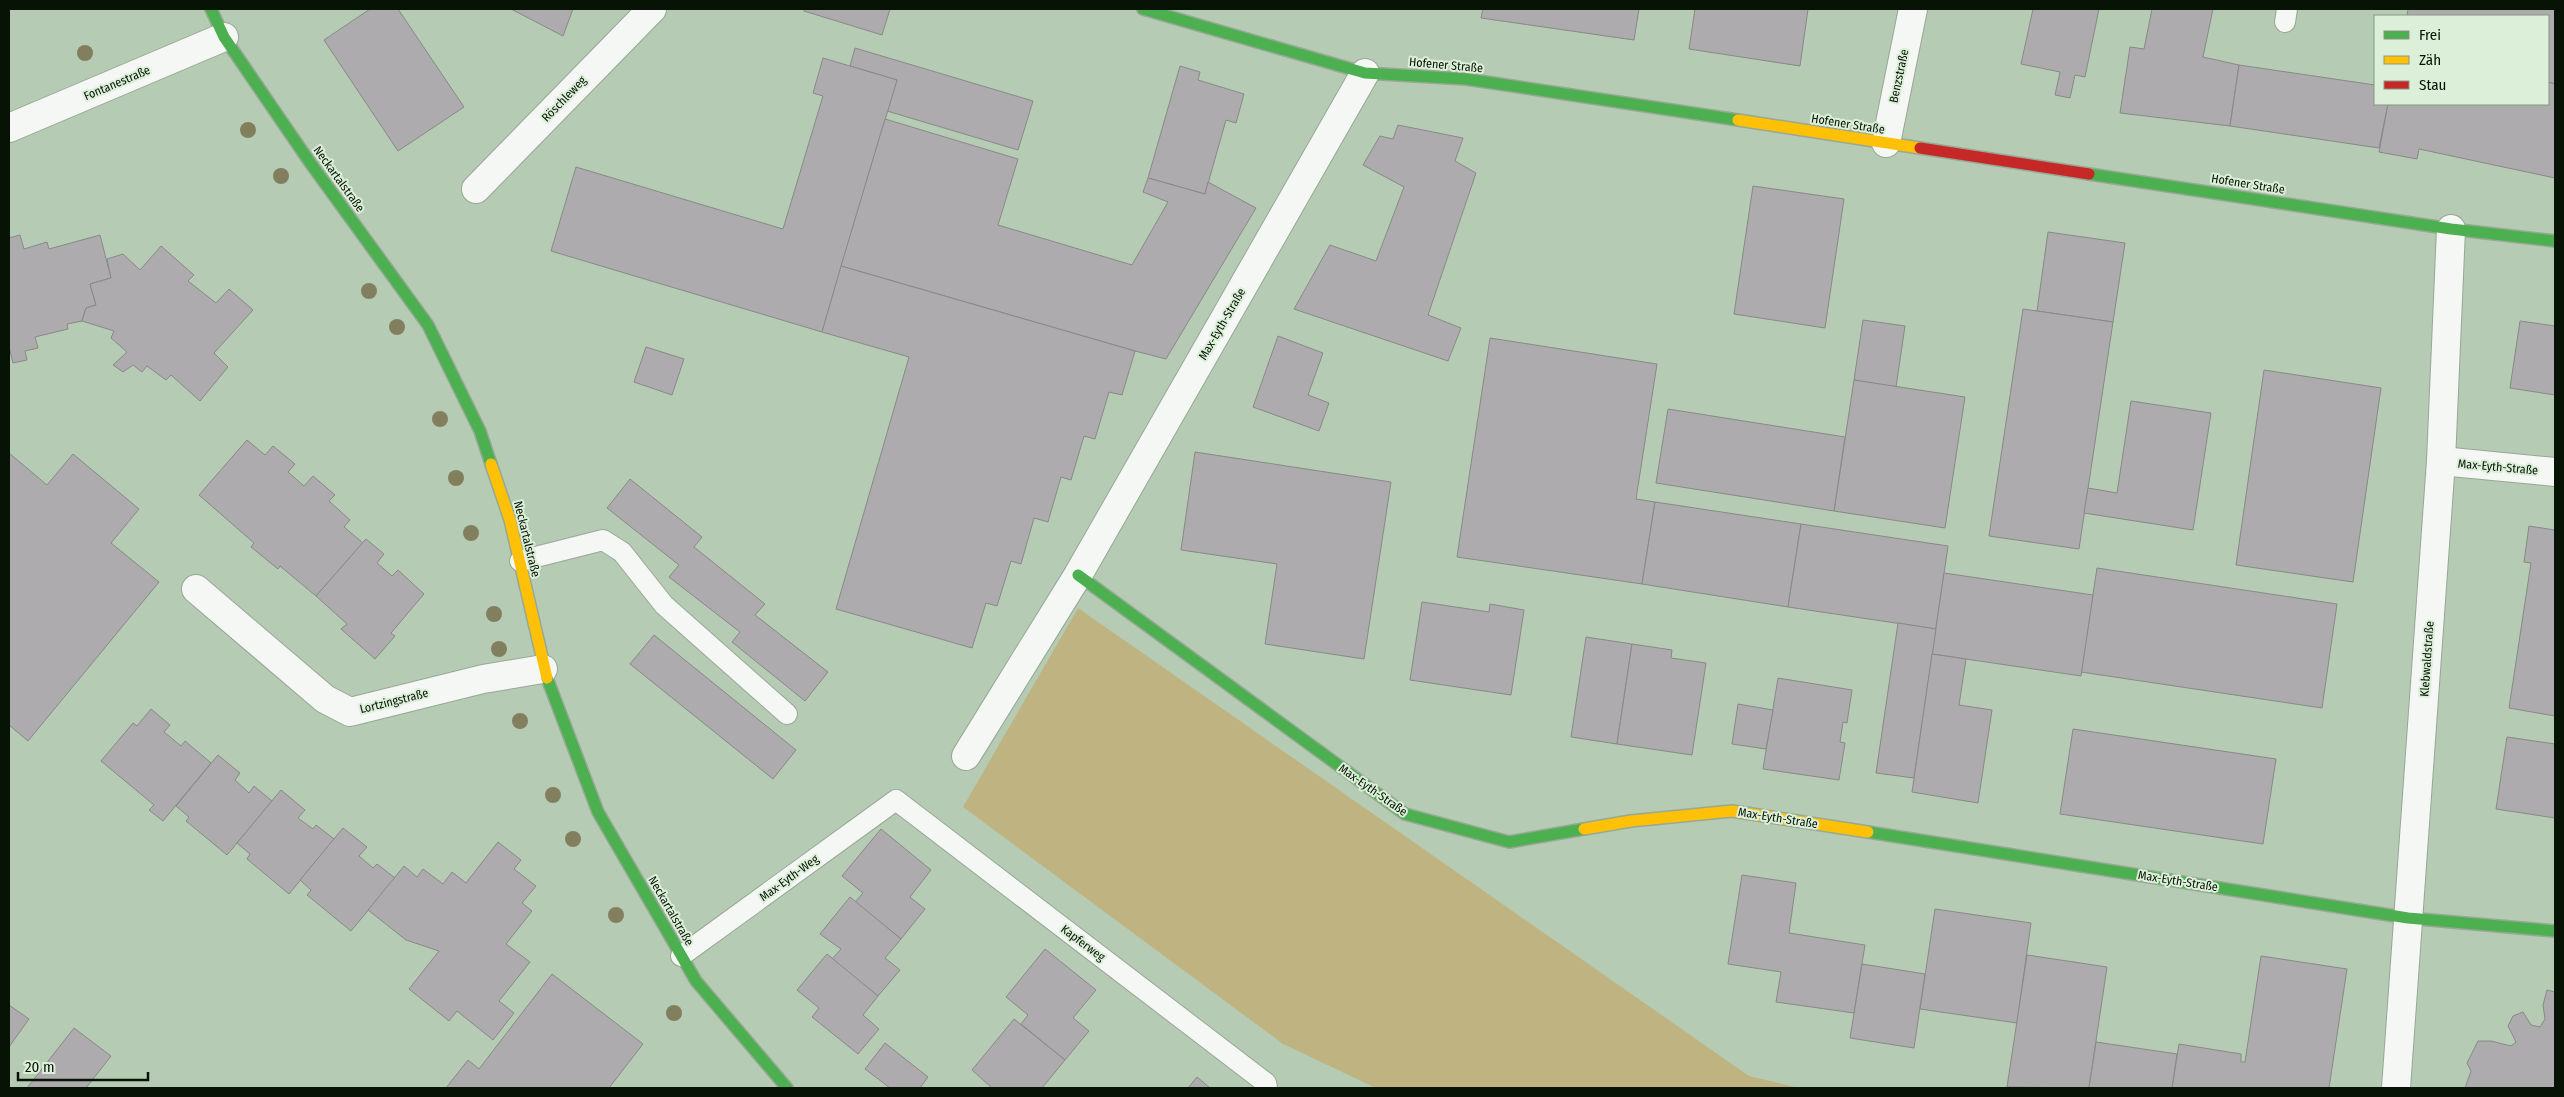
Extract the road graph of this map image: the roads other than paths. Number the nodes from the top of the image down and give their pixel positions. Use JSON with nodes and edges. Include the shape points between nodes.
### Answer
{"nodes":[{"id":1,"x":211,"y":9,"type":"edge"},
{"id":2,"x":652,"y":9,"type":"edge"},
{"id":3,"x":1143,"y":9,"type":"edge"},
{"id":4,"x":1913,"y":9,"type":"edge"},
{"id":5,"x":224,"y":37,"type":"junction"},
{"id":6,"x":1365,"y":73,"type":"junction"},
{"id":7,"x":9,"y":128,"type":"edge"},
{"id":8,"x":1886,"y":143,"type":"junction"},
{"id":9,"x":476,"y":189,"type":"dead end"},
{"id":10,"x":2451,"y":229,"type":"junction"},
{"id":11,"x":2555,"y":241,"type":"edge"},
{"id":12,"x":2441,"y":462,"type":"junction"},
{"id":13,"x":2555,"y":472,"type":"edge"},
{"id":14,"x":520,"y":561,"type":"junction"},
{"id":15,"x":1078,"y":575,"type":"junction"},
{"id":16,"x":196,"y":589,"type":"dead end"},
{"id":17,"x":544,"y":669,"type":"junction"},
{"id":18,"x":787,"y":714,"type":"dead end"},
{"id":19,"x":966,"y":756,"type":"dead end"},
{"id":20,"x":896,"y":800,"type":"joint"},
{"id":21,"x":2408,"y":918,"type":"junction"},
{"id":22,"x":2555,"y":931,"type":"edge"},
{"id":23,"x":682,"y":956,"type":"junction"},
{"id":24,"x":787,"y":1088,"type":"edge"},
{"id":25,"x":1267,"y":1088,"type":"edge"},
{"id":26,"x":2396,"y":1088,"type":"edge"}],
"edges":[{"from":1,"to":5,"type":"street","name":"Neckartalstraße"},
{"from":2,"to":9,"type":"street","name":"Röschleweg"},
{"from":3,"to":6,"type":"street","name":"Hofener Straße"},
{"from":4,"to":8,"type":"street","name":"Benzstraße"},
{"from":5,"to":7,"type":"street","name":"Fontanestraße"},
{"from":5,"to":14,"type":"street","name":"Neckartalstraße","via":[[428,325],[480,431]]},
{"from":6,"to":8,"type":"street","name":"Hofener Straße","via":[[1466,79]]},
{"from":6,"to":15,"type":"street","name":"Max-Eyth-Straße"},
{"from":8,"to":10,"type":"street","name":"Hofener Straße"},
{"from":10,"to":11,"type":"street","name":"Hofener Straße"},
{"from":10,"to":12,"type":"street","name":"Klebwaldstraße"},
{"from":12,"to":13,"type":"street","name":"Max-Eyth-Straße"},
{"from":12,"to":21,"type":"street","name":"Klebwaldstraße"},
{"from":14,"to":17,"type":"street","name":"Neckartalstraße"},
{"from":14,"to":18,"type":"lane","via":[[603,540],[622,552],[664,605]]},
{"from":15,"to":19,"type":"street","name":"Max-Eyth-Straße"},
{"from":15,"to":21,"type":"street","name":"Max-Eyth-Straße","via":[[1404,814],[1509,842],[1631,821],[1732,810]]},
{"from":16,"to":17,"type":"street","name":"Lortzingstraße","via":[[325,699],[350,712],[483,678]]},
{"from":17,"to":23,"type":"street","name":"Neckartalstraße","via":[[598,812]]},
{"from":20,"to":23,"type":"lane","name":"Max-Eyth-Weg"},
{"from":20,"to":25,"type":"lane","name":"Kapferweg","via":[[1266,1084]]},
{"from":21,"to":22,"type":"street","name":"Max-Eyth-Straße"},
{"from":21,"to":26,"type":"street","name":"Klebwaldstraße"},
{"from":23,"to":24,"type":"street","name":"Neckartalstraße","via":[[696,980]]}]}
